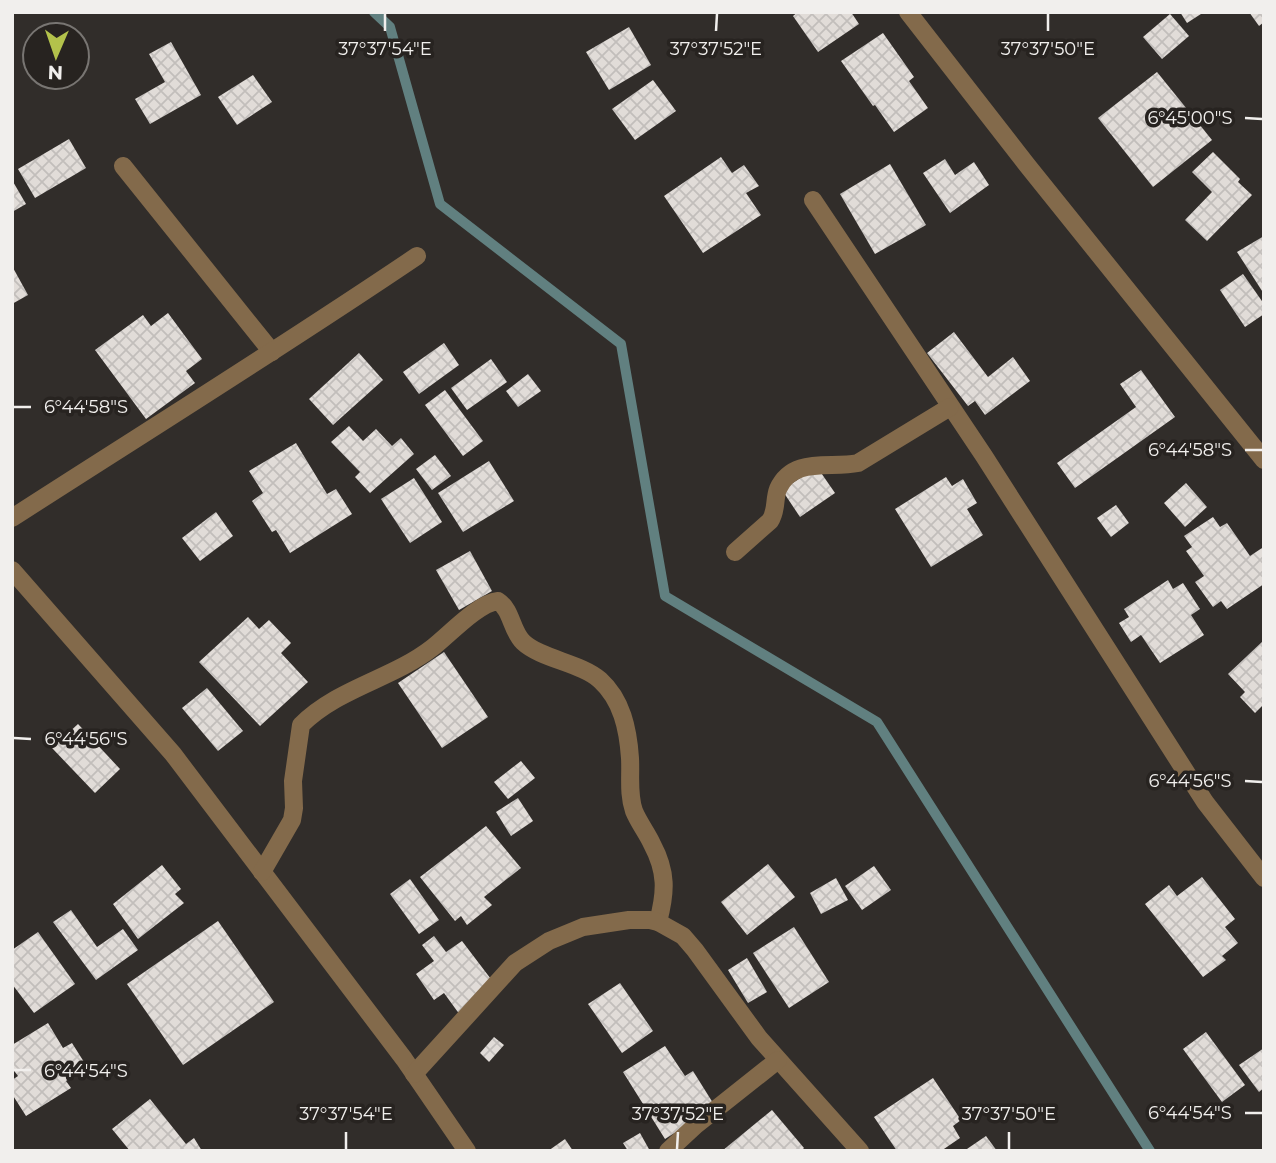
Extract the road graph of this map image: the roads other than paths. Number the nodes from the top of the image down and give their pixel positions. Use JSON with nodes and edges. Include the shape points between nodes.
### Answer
{"nodes":[{"id":1,"x":908,"y":12,"type":"edge"},
{"id":2,"x":123,"y":166,"type":"dead end"},
{"id":3,"x":813,"y":200,"type":"dead end"},
{"id":4,"x":417,"y":256,"type":"dead end"},
{"id":5,"x":272,"y":352,"type":"junction"},
{"id":6,"x":950,"y":407,"type":"junction"},
{"id":7,"x":1264,"y":460,"type":"edge"},
{"id":8,"x":12,"y":518,"type":"edge"},
{"id":9,"x":734,"y":551,"type":"dead end"},
{"id":10,"x":12,"y":570,"type":"edge"},
{"id":11,"x":262,"y":872,"type":"junction"},
{"id":12,"x":1264,"y":878,"type":"edge"},
{"id":13,"x":658,"y":922,"type":"junction"},
{"id":14,"x":778,"y":1060,"type":"junction"},
{"id":15,"x":414,"y":1074,"type":"junction"},
{"id":16,"x":467,"y":1151,"type":"edge"},
{"id":17,"x":668,"y":1151,"type":"edge"},
{"id":18,"x":860,"y":1151,"type":"edge"}],
"edges":[{"from":1,"to":7,"type":"street"},
{"from":2,"to":5,"type":"street"},
{"from":3,"to":6,"type":"street"},
{"from":4,"to":5,"type":"street"},
{"from":5,"to":8,"type":"street"},
{"from":6,"to":9,"type":"street","via":[[858,463],[795,470],[777,490],[774,515]]},
{"from":6,"to":12,"type":"street","via":[[1205,802]]},
{"from":10,"to":11,"type":"street","via":[[173,754]]},
{"from":11,"to":13,"type":"street","via":[[292,820],[301,725],[348,692],[410,663],[460,623],[498,601],[523,641],[599,679],[619,705],[627,733],[634,810],[663,867],[665,885]]},
{"from":11,"to":15,"type":"street"},
{"from":13,"to":14,"type":"street","via":[[683,936]]},
{"from":13,"to":15,"type":"street","via":[[629,920],[583,927],[548,941],[515,963]]},
{"from":14,"to":17,"type":"street"},
{"from":14,"to":18,"type":"street"},
{"from":15,"to":16,"type":"street"}]}
